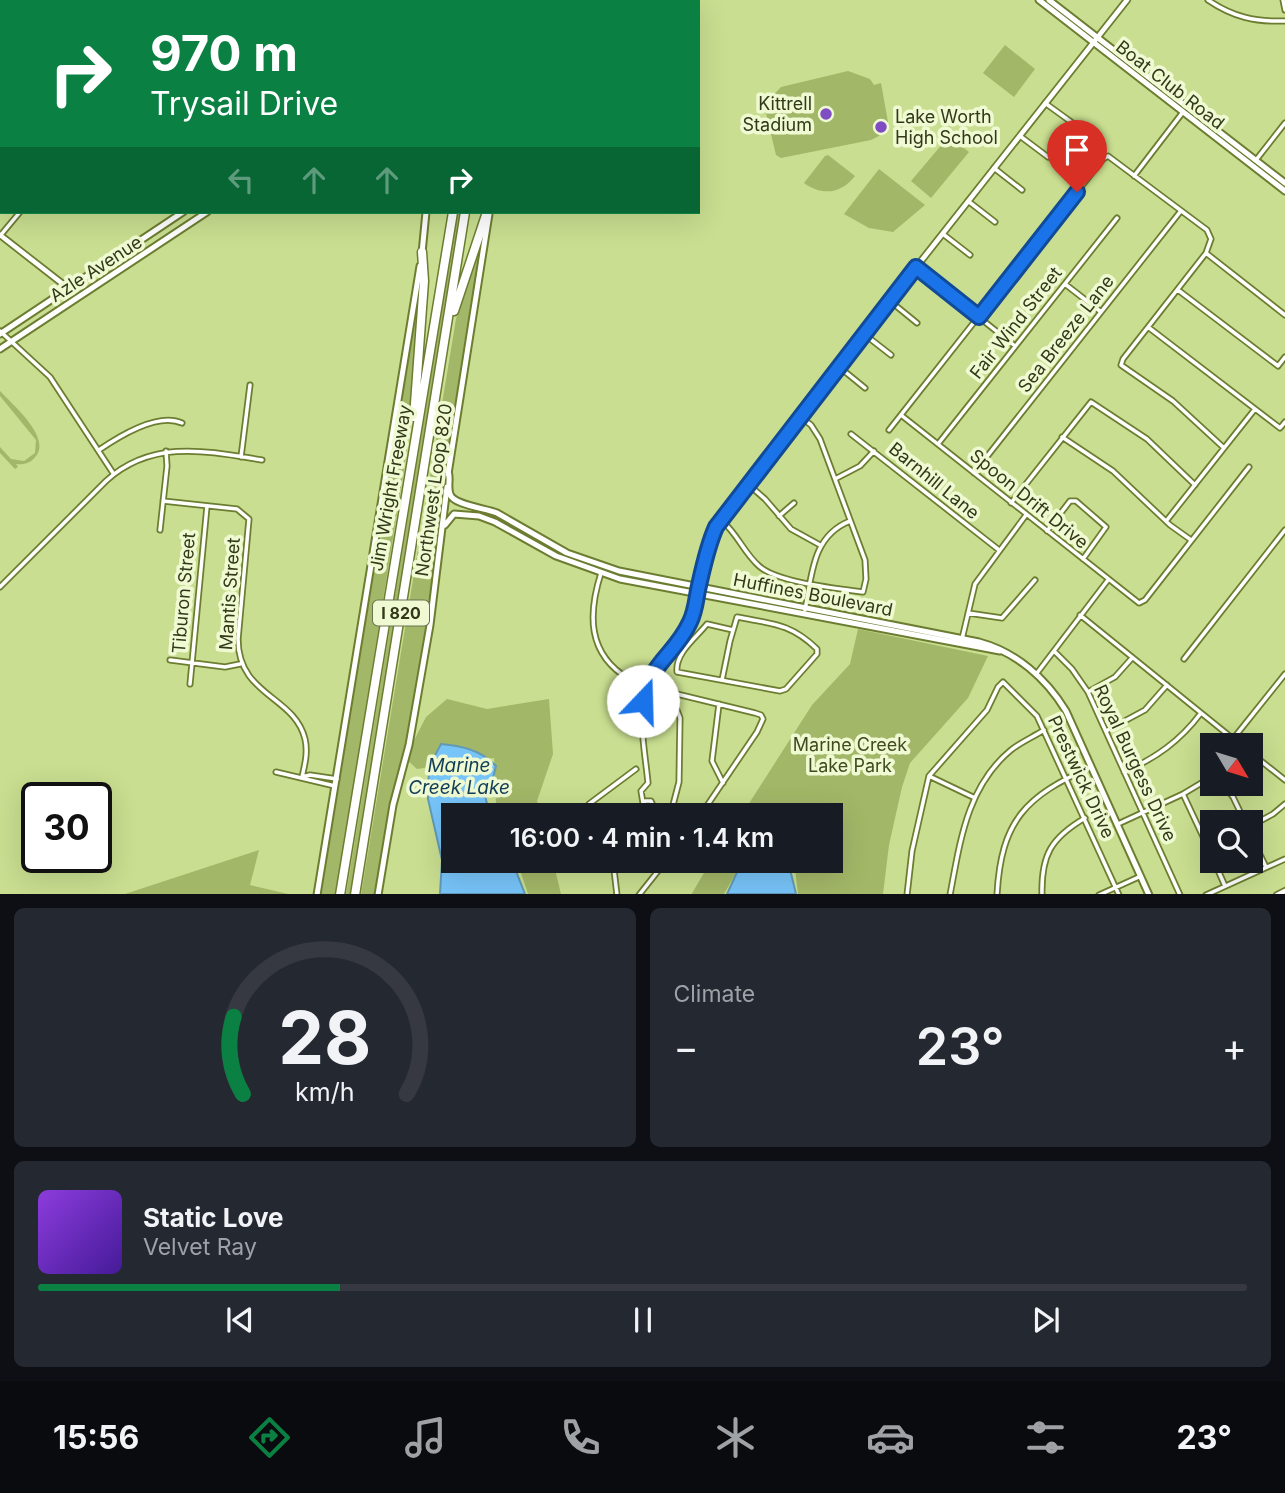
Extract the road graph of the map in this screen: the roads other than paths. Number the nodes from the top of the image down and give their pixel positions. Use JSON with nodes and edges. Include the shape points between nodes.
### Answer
{"nodes":[{"id":1,"x":1039,"y":0,"type":"edge"},
{"id":2,"x":1049,"y":0,"type":"edge"},
{"id":3,"x":1127,"y":0,"type":"edge"},
{"id":4,"x":1208,"y":0,"type":"edge"},
{"id":5,"x":1283,"y":0,"type":"edge"},
{"id":6,"x":1285,"y":10,"type":"edge"},
{"id":7,"x":1285,"y":21,"type":"edge"},
{"id":8,"x":1095,"y":40,"type":"junction"},
{"id":9,"x":1151,"y":87,"type":"junction"},
{"id":10,"x":1045,"y":103,"type":"junction"},
{"id":11,"x":1183,"y":112,"type":"junction"},
{"id":12,"x":1202,"y":119,"type":"junction"},
{"id":13,"x":1285,"y":123,"type":"edge"},
{"id":14,"x":1074,"y":124,"type":"dead end"},
{"id":15,"x":1020,"y":136,"type":"junction"},
{"id":16,"x":1048,"y":157,"type":"dead end"},
{"id":17,"x":1254,"y":163,"type":"junction"},
{"id":18,"x":994,"y":168,"type":"junction"},
{"id":19,"x":1134,"y":176,"type":"junction"},
{"id":20,"x":1285,"y":183,"type":"edge"},
{"id":21,"x":1022,"y":190,"type":"dead end"},
{"id":22,"x":1285,"y":191,"type":"edge"},
{"id":23,"x":968,"y":201,"type":"junction"},
{"id":24,"x":1180,"y":212,"type":"junction"},
{"id":25,"x":18,"y":214,"type":"edge"},
{"id":26,"x":180,"y":214,"type":"edge"},
{"id":27,"x":204,"y":214,"type":"edge"},
{"id":28,"x":426,"y":214,"type":"edge"},
{"id":29,"x":453,"y":214,"type":"edge"},
{"id":30,"x":465,"y":214,"type":"edge"},
{"id":31,"x":488,"y":214,"type":"edge"},
{"id":32,"x":489,"y":214,"type":"edge"},
{"id":33,"x":1116,"y":218,"type":"dead end"},
{"id":34,"x":995,"y":222,"type":"dead end"},
{"id":35,"x":943,"y":234,"type":"junction"},
{"id":36,"x":0,"y":236,"type":"edge"},
{"id":37,"x":126,"y":250,"type":"junction"},
{"id":38,"x":422,"y":252,"type":"junction"},
{"id":39,"x":1206,"y":253,"type":"junction"},
{"id":40,"x":970,"y":255,"type":"dead end"},
{"id":41,"x":134,"y":261,"type":"junction"},
{"id":42,"x":104,"y":264,"type":"junction"},
{"id":43,"x":916,"y":267,"type":"junction"},
{"id":44,"x":112,"y":275,"type":"junction"},
{"id":45,"x":1065,"y":284,"type":"junction"},
{"id":46,"x":68,"y":288,"type":"junction"},
{"id":47,"x":1178,"y":290,"type":"junction"},
{"id":48,"x":75,"y":299,"type":"junction"},
{"id":49,"x":890,"y":301,"type":"junction"},
{"id":50,"x":1101,"y":312,"type":"junction"},
{"id":51,"x":1285,"y":315,"type":"edge"},
{"id":52,"x":979,"y":317,"type":"junction"},
{"id":53,"x":917,"y":323,"type":"dead end"},
{"id":54,"x":1148,"y":327,"type":"junction"},
{"id":55,"x":447,"y":331,"type":"junction"},
{"id":56,"x":1,"y":333,"type":"edge"},
{"id":57,"x":864,"y":334,"type":"junction"},
{"id":58,"x":13,"y":341,"type":"junction"},
{"id":59,"x":1015,"y":346,"type":"junction"},
{"id":60,"x":0,"y":349,"type":"edge"},
{"id":61,"x":891,"y":355,"type":"dead end"},
{"id":62,"x":1285,"y":357,"type":"edge"},
{"id":63,"x":838,"y":366,"type":"junction"},
{"id":64,"x":250,"y":386,"type":"dead end"},
{"id":65,"x":865,"y":388,"type":"dead end"},
{"id":66,"x":1255,"y":409,"type":"junction"},
{"id":67,"x":901,"y":415,"type":"junction"},
{"id":68,"x":802,"y":418,"type":"junction"},
{"id":69,"x":1285,"y":422,"type":"edge"},
{"id":70,"x":182,"y":423,"type":"dead end"},
{"id":71,"x":889,"y":430,"type":"dead end"},
{"id":72,"x":851,"y":434,"type":"dead end"},
{"id":73,"x":1062,"y":437,"type":"junction"},
{"id":74,"x":938,"y":444,"type":"junction"},
{"id":75,"x":1224,"y":448,"type":"junction"},
{"id":76,"x":99,"y":450,"type":"junction"},
{"id":77,"x":166,"y":451,"type":"junction"},
{"id":78,"x":874,"y":451,"type":"junction"},
{"id":79,"x":241,"y":457,"type":"junction"},
{"id":80,"x":262,"y":460,"type":"dead end"},
{"id":81,"x":411,"y":467,"type":"junction"},
{"id":82,"x":1249,"y":467,"type":"dead end"},
{"id":83,"x":448,"y":471,"type":"junction"},
{"id":84,"x":974,"y":473,"type":"junction"},
{"id":85,"x":114,"y":474,"type":"junction"},
{"id":86,"x":835,"y":479,"type":"junction"},
{"id":87,"x":748,"y":485,"type":"junction"},
{"id":88,"x":1195,"y":485,"type":"junction"},
{"id":89,"x":163,"y":501,"type":"junction"},
{"id":90,"x":794,"y":502,"type":"dead end"},
{"id":91,"x":1011,"y":503,"type":"junction"},
{"id":92,"x":207,"y":506,"type":"junction"},
{"id":93,"x":1026,"y":514,"type":"junction"},
{"id":94,"x":779,"y":516,"type":"junction"},
{"id":95,"x":721,"y":520,"type":"junction"},
{"id":96,"x":850,"y":521,"type":"junction"},
{"id":97,"x":1167,"y":521,"type":"junction"},
{"id":98,"x":513,"y":522,"type":"junction"},
{"id":99,"x":443,"y":528,"type":"junction"},
{"id":100,"x":509,"y":529,"type":"junction"},
{"id":101,"x":160,"y":530,"type":"dead end"},
{"id":102,"x":1285,"y":530,"type":"edge"},
{"id":103,"x":1047,"y":531,"type":"junction"},
{"id":104,"x":1191,"y":541,"type":"junction"},
{"id":105,"x":820,"y":545,"type":"junction"},
{"id":106,"x":999,"y":550,"type":"junction"},
{"id":107,"x":1083,"y":559,"type":"junction"},
{"id":108,"x":602,"y":570,"type":"junction"},
{"id":109,"x":1035,"y":580,"type":"dead end"},
{"id":110,"x":1108,"y":580,"type":"junction"},
{"id":111,"x":811,"y":583,"type":"junction"},
{"id":112,"x":0,"y":587,"type":"edge"},
{"id":113,"x":698,"y":591,"type":"junction"},
{"id":114,"x":805,"y":611,"type":"junction"},
{"id":115,"x":968,"y":613,"type":"junction"},
{"id":116,"x":1080,"y":615,"type":"junction"},
{"id":117,"x":733,"y":630,"type":"junction"},
{"id":118,"x":962,"y":641,"type":"junction"},
{"id":119,"x":1054,"y":651,"type":"junction"},
{"id":120,"x":1132,"y":658,"type":"junction"},
{"id":121,"x":1184,"y":659,"type":"dead end"},
{"id":122,"x":170,"y":660,"type":"dead end"},
{"id":123,"x":192,"y":663,"type":"junction"},
{"id":124,"x":241,"y":663,"type":"junction"},
{"id":125,"x":1037,"y":673,"type":"junction"},
{"id":126,"x":1285,"y":674,"type":"edge"},
{"id":127,"x":722,"y":680,"type":"junction"},
{"id":128,"x":190,"y":684,"type":"dead end"},
{"id":129,"x":1167,"y":685,"type":"junction"},
{"id":130,"x":646,"y":686,"type":"junction"},
{"id":131,"x":670,"y":692,"type":"junction"},
{"id":132,"x":1088,"y":692,"type":"junction"},
{"id":133,"x":719,"y":704,"type":"junction"},
{"id":134,"x":1201,"y":713,"type":"junction"},
{"id":135,"x":1044,"y":730,"type":"junction"},
{"id":136,"x":1106,"y":731,"type":"junction"},
{"id":137,"x":1226,"y":733,"type":"edge"},
{"id":138,"x":1238,"y":733,"type":"edge"},
{"id":139,"x":1264,"y":763,"type":"edge"},
{"id":140,"x":1091,"y":767,"type":"junction"},
{"id":141,"x":636,"y":769,"type":"dead end"},
{"id":142,"x":276,"y":772,"type":"dead end"},
{"id":143,"x":1124,"y":772,"type":"junction"},
{"id":144,"x":929,"y":776,"type":"junction"},
{"id":145,"x":302,"y":777,"type":"junction"},
{"id":146,"x":1067,"y":778,"type":"junction"},
{"id":147,"x":1285,"y":780,"type":"edge"},
{"id":148,"x":336,"y":783,"type":"junction"},
{"id":149,"x":724,"y":783,"type":"junction"},
{"id":150,"x":1200,"y":784,"type":"edge"},
{"id":151,"x":1183,"y":794,"type":"junction"},
{"id":152,"x":975,"y":798,"type":"junction"},
{"id":153,"x":590,"y":803,"type":"edge"},
{"id":154,"x":643,"y":803,"type":"joint"},
{"id":155,"x":653,"y":803,"type":"edge"},
{"id":156,"x":674,"y":803,"type":"edge"},
{"id":157,"x":709,"y":803,"type":"edge"},
{"id":158,"x":1285,"y":804,"type":"edge"},
{"id":159,"x":1144,"y":813,"type":"junction"},
{"id":160,"x":1085,"y":818,"type":"junction"},
{"id":161,"x":1263,"y":819,"type":"edge"},
{"id":162,"x":1118,"y":824,"type":"junction"},
{"id":163,"x":1200,"y":831,"type":"edge"},
{"id":164,"x":1285,"y":859,"type":"edge"},
{"id":165,"x":1263,"y":861,"type":"edge"},
{"id":166,"x":1266,"y":867,"type":"junction"},
{"id":167,"x":614,"y":873,"type":"edge"},
{"id":168,"x":656,"y":873,"type":"edge"},
{"id":169,"x":1219,"y":873,"type":"edge"},
{"id":170,"x":1141,"y":876,"type":"junction"},
{"id":171,"x":1225,"y":886,"type":"junction"},
{"id":172,"x":1116,"y":887,"type":"junction"},
{"id":173,"x":1285,"y":891,"type":"edge"},
{"id":174,"x":317,"y":894,"type":"edge"},
{"id":175,"x":340,"y":894,"type":"edge"},
{"id":176,"x":355,"y":894,"type":"edge"},
{"id":177,"x":378,"y":894,"type":"edge"},
{"id":178,"x":617,"y":894,"type":"edge"},
{"id":179,"x":639,"y":894,"type":"edge"},
{"id":180,"x":907,"y":894,"type":"edge"},
{"id":181,"x":950,"y":894,"type":"edge"},
{"id":182,"x":997,"y":894,"type":"edge"},
{"id":183,"x":1042,"y":894,"type":"edge"},
{"id":184,"x":1099,"y":894,"type":"edge"},
{"id":185,"x":1119,"y":894,"type":"edge"},
{"id":186,"x":1149,"y":894,"type":"edge"},
{"id":187,"x":1180,"y":894,"type":"edge"},
{"id":188,"x":1206,"y":894,"type":"edge"},
{"id":189,"x":1277,"y":894,"type":"edge"}],
"edges":[{"from":1,"to":8,"type":"main road","name":"Boat Club Road"},
{"from":2,"to":8,"type":"main road","name":"Boat Club Road"},
{"from":3,"to":8,"type":"street"},
{"from":4,"to":7,"type":"street","via":[[1247,19]]},
{"from":5,"to":6,"type":"street"},
{"from":8,"to":9,"type":"main road","name":"Boat Club Road"},
{"from":8,"to":10,"type":"street"},
{"from":8,"to":12,"type":"main road","name":"Boat Club Road"},
{"from":9,"to":11,"type":"main road","name":"Boat Club Road"},
{"from":9,"to":12,"type":"main road"},
{"from":10,"to":14,"type":"street"},
{"from":10,"to":15,"type":"street"},
{"from":11,"to":17,"type":"main road","name":"Boat Club Road"},
{"from":11,"to":19,"type":"street"},
{"from":12,"to":17,"type":"main road","name":"Boat Club Road"},
{"from":13,"to":17,"type":"street"},
{"from":15,"to":16,"type":"street"},
{"from":15,"to":18,"type":"street"},
{"from":17,"to":20,"type":"main road","name":"Boat Club Road"},
{"from":17,"to":22,"type":"main road","name":"Boat Club Road"},
{"from":18,"to":21,"type":"street"},
{"from":18,"to":23,"type":"street"},
{"from":19,"to":24,"type":"street"},
{"from":19,"to":52,"type":"street","via":[[1108,156],[1103,159]]},
{"from":23,"to":34,"type":"street"},
{"from":23,"to":35,"type":"street"},
{"from":24,"to":39,"type":"street","via":[[1207,230],[1211,239]]},
{"from":24,"to":50,"type":"street","name":"Sea Breeze Lane"},
{"from":25,"to":36,"type":"street"},
{"from":26,"to":37,"type":"main road","name":"Azle Avenue"},
{"from":27,"to":41,"type":"main road","name":"Azle Avenue"},
{"from":28,"to":38,"type":"main road"},
{"from":29,"to":81,"type":"highway","name":"Jim Wright Freeway","number":"I 820"},
{"from":30,"to":55,"type":"highway","name":"Jim Wright Freeway","number":"I 820"},
{"from":31,"to":55,"type":"highway"},
{"from":32,"to":83,"type":"main road","name":"Northwest Loop 820"},
{"from":33,"to":45,"type":"street","name":"Fair Wind Street"},
{"from":35,"to":40,"type":"street"},
{"from":35,"to":43,"type":"street"},
{"from":36,"to":46,"type":"street"},
{"from":37,"to":41,"type":"main road"},
{"from":37,"to":42,"type":"main road","name":"Azle Avenue"},
{"from":38,"to":81,"type":"highway"},
{"from":38,"to":148,"type":"main road"},
{"from":39,"to":47,"type":"street"},
{"from":39,"to":51,"type":"street"},
{"from":41,"to":44,"type":"main road","name":"Azle Avenue"},
{"from":42,"to":44,"type":"main road"},
{"from":42,"to":46,"type":"main road","name":"Azle Avenue"},
{"from":43,"to":49,"type":"street"},
{"from":43,"to":52,"type":"street"},
{"from":44,"to":48,"type":"main road","name":"Azle Avenue"},
{"from":45,"to":50,"type":"street"},
{"from":45,"to":59,"type":"street","name":"Fair Wind Street"},
{"from":46,"to":48,"type":"main road"},
{"from":46,"to":56,"type":"main road","name":"Azle Avenue"},
{"from":47,"to":54,"type":"street"},
{"from":47,"to":62,"type":"street","via":[[1278,366]]},
{"from":48,"to":58,"type":"main road","name":"Azle Avenue"},
{"from":49,"to":53,"type":"street"},
{"from":49,"to":57,"type":"street"},
{"from":50,"to":84,"type":"street","name":"Sea Breeze Lane"},
{"from":52,"to":59,"type":"street"},
{"from":52,"to":67,"type":"street"},
{"from":54,"to":66,"type":"street"},
{"from":54,"to":75,"type":"street","via":[[1121,364],[1173,401]]},
{"from":55,"to":176,"type":"highway","name":"Jim Wright Freeway","number":"I 820"},
{"from":56,"to":58,"type":"street"},
{"from":57,"to":61,"type":"street"},
{"from":57,"to":63,"type":"street"},
{"from":58,"to":60,"type":"main road","name":"Azle Avenue"},
{"from":58,"to":76,"type":"street","via":[[50,377]]},
{"from":59,"to":74,"type":"street","name":"Fair Wind Street"},
{"from":63,"to":65,"type":"street"},
{"from":63,"to":68,"type":"street"},
{"from":64,"to":79,"type":"street"},
{"from":66,"to":69,"type":"street","via":[[1280,428]]},
{"from":66,"to":75,"type":"street"},
{"from":67,"to":71,"type":"street"},
{"from":67,"to":74,"type":"street","name":"Spoon Drift Drive"},
{"from":68,"to":86,"type":"street","via":[[816,432]]},
{"from":68,"to":87,"type":"street"},
{"from":70,"to":76,"type":"street","via":[[150,424]]},
{"from":72,"to":78,"type":"street","name":"Barnhill Lane"},
{"from":73,"to":88,"type":"street","via":[[1091,402],[1147,439]]},
{"from":73,"to":91,"type":"street"},
{"from":73,"to":97,"type":"street","via":[[1113,471]]},
{"from":74,"to":84,"type":"street","name":"Spoon Drift Drive"},
{"from":75,"to":88,"type":"street"},
{"from":76,"to":85,"type":"street"},
{"from":77,"to":79,"type":"street","via":[[190,449]]},
{"from":77,"to":85,"type":"street"},
{"from":77,"to":89,"type":"street"},
{"from":78,"to":86,"type":"street","via":[[860,466]]},
{"from":78,"to":106,"type":"street","name":"Barnhill Lane"},
{"from":79,"to":80,"type":"street"},
{"from":81,"to":175,"type":"highway","name":"Jim Wright Freeway","number":"I 820"},
{"from":82,"to":104,"type":"street"},
{"from":83,"to":98,"type":"main road","name":"Huffines Boulevard","via":[[450,495],[456,502],[484,508]]},
{"from":83,"to":99,"type":"main road","name":"Northwest Loop 820"},
{"from":84,"to":91,"type":"street","name":"Spoon Drift Drive"},
{"from":85,"to":112,"type":"street"},
{"from":86,"to":96,"type":"street"},
{"from":87,"to":94,"type":"street"},
{"from":87,"to":95,"type":"street"},
{"from":88,"to":97,"type":"street"},
{"from":89,"to":92,"type":"street","name":"Mantis Street"},
{"from":89,"to":101,"type":"street"},
{"from":90,"to":94,"type":"street"},
{"from":91,"to":93,"type":"street","name":"Spoon Drift Drive"},
{"from":92,"to":123,"type":"street","name":"Tiburon Street"},
{"from":92,"to":124,"type":"street","name":"Mantis Street","via":[[237,509],[250,522],[238,639]]},
{"from":93,"to":103,"type":"street","name":"Spoon Drift Drive"},
{"from":93,"to":106,"type":"street"},
{"from":94,"to":105,"type":"street","via":[[790,529]]},
{"from":95,"to":111,"type":"street","via":[[765,571]]},
{"from":95,"to":113,"type":"street","via":[[708,544]]},
{"from":96,"to":105,"type":"street"},
{"from":96,"to":111,"type":"street","via":[[865,560],[863,592]]},
{"from":97,"to":104,"type":"street"},
{"from":98,"to":100,"type":"main road"},
{"from":98,"to":108,"type":"main road","name":"Huffines Boulevard"},
{"from":99,"to":100,"type":"main road","name":"Huffines Boulevard","via":[[454,514],[461,513]]},
{"from":99,"to":177,"type":"main road","name":"Northwest Loop 820","via":[[409,745]]},
{"from":100,"to":108,"type":"main road","name":"Huffines Boulevard","via":[[556,556]]},
{"from":102,"to":121,"type":"street"},
{"from":103,"to":107,"type":"street","name":"Spoon Drift Drive"},
{"from":103,"to":107,"type":"street","via":[[1070,501],[1076,501],[1106,527]]},
{"from":104,"to":110,"type":"street","name":"Spoon Drift Drive","via":[[1139,603]]},
{"from":105,"to":111,"type":"street"},
{"from":106,"to":115,"type":"street","via":[[975,584]]},
{"from":107,"to":110,"type":"street","name":"Spoon Drift Drive"},
{"from":108,"to":113,"type":"main road","name":"Huffines Boulevard"},
{"from":108,"to":130,"type":"street","via":[[592,616],[596,640],[612,665]]},
{"from":109,"to":115,"type":"street","via":[[1002,618]]},
{"from":110,"to":116,"type":"street"},
{"from":111,"to":114,"type":"street"},
{"from":113,"to":114,"type":"main road","name":"Huffines Boulevard"},
{"from":113,"to":130,"type":"street","via":[[684,634],[658,663]]},
{"from":114,"to":118,"type":"main road","name":"Huffines Boulevard"},
{"from":115,"to":118,"type":"street"},
{"from":116,"to":119,"type":"street"},
{"from":116,"to":120,"type":"street"},
{"from":117,"to":127,"type":"street"},
{"from":117,"to":127,"type":"street","via":[[707,624],[676,664],[677,671]]},
{"from":117,"to":127,"type":"street","name":"Huffines Boulevard","via":[[737,617],[771,623],[799,632],[817,653],[786,690]]},
{"from":118,"to":125,"type":"main road","name":"Huffines Boulevard","via":[[996,646]]},
{"from":119,"to":125,"type":"street"},
{"from":119,"to":132,"type":"street","name":"Royal Burgess Drive"},
{"from":120,"to":129,"type":"street"},
{"from":120,"to":132,"type":"street","via":[[1115,677]]},
{"from":122,"to":123,"type":"street"},
{"from":123,"to":124,"type":"street","via":[[225,667]]},
{"from":123,"to":128,"type":"street","name":"Tiburon Street"},
{"from":124,"to":145,"type":"street","name":"Mantis Street","via":[[248,677],[299,725],[306,748]]},
{"from":125,"to":140,"type":"main road","name":"Huffines Boulevard","via":[[1066,711]]},
{"from":126,"to":138,"type":"street"},
{"from":129,"to":134,"type":"street"},
{"from":129,"to":136,"type":"street","via":[[1144,710]]},
{"from":130,"to":131,"type":"street"},
{"from":130,"to":154,"type":"street","via":[[648,783],[642,791]]},
{"from":131,"to":133,"type":"street"},
{"from":131,"to":156,"type":"street","via":[[680,718],[679,782]]},
{"from":132,"to":136,"type":"street","name":"Royal Burgess Drive"},
{"from":133,"to":149,"type":"street","via":[[712,761]]},
{"from":133,"to":149,"type":"street","via":[[763,719]]},
{"from":134,"to":137,"type":"street"},
{"from":134,"to":143,"type":"street","via":[[1174,744]]},
{"from":135,"to":144,"type":"street","name":"Prestwick Drive","via":[[1033,711],[1003,682],[988,710]]},
{"from":135,"to":146,"type":"street","name":"Prestwick Drive"},
{"from":135,"to":152,"type":"street","via":[[1014,748]]},
{"from":136,"to":143,"type":"street","name":"Royal Burgess Drive"},
{"from":139,"to":147,"type":"street"},
{"from":140,"to":146,"type":"street"},
{"from":140,"to":162,"type":"main road","name":"Huffines Boulevard"},
{"from":141,"to":153,"type":"street"},
{"from":142,"to":145,"type":"street"},
{"from":143,"to":159,"type":"street","name":"Royal Burgess Drive"},
{"from":144,"to":152,"type":"street"},
{"from":144,"to":180,"type":"street"},
{"from":145,"to":148,"type":"street"},
{"from":146,"to":160,"type":"street","name":"Prestwick Drive"},
{"from":146,"to":182,"type":"street","via":[[1040,793],[1019,815],[1004,851]]},
{"from":148,"to":174,"type":"main road"},
{"from":149,"to":157,"type":"street"},
{"from":150,"to":151,"type":"street"},
{"from":151,"to":159,"type":"street"},
{"from":151,"to":163,"type":"street"},
{"from":152,"to":181,"type":"street","via":[[964,823]]},
{"from":154,"to":155,"type":"street"},
{"from":158,"to":161,"type":"street"},
{"from":159,"to":162,"type":"street"},
{"from":159,"to":187,"type":"street","name":"Royal Burgess Drive"},
{"from":160,"to":172,"type":"street","name":"Prestwick Drive"},
{"from":160,"to":183,"type":"street","via":[[1063,831],[1053,844]]},
{"from":162,"to":170,"type":"main road","name":"Huffines Boulevard"},
{"from":164,"to":166,"type":"street"},
{"from":165,"to":166,"type":"street"},
{"from":166,"to":171,"type":"street"},
{"from":167,"to":178,"type":"street"},
{"from":168,"to":179,"type":"street"},
{"from":169,"to":171,"type":"street"},
{"from":170,"to":172,"type":"street"},
{"from":170,"to":186,"type":"main road","name":"Huffines Boulevard"},
{"from":171,"to":188,"type":"street"},
{"from":172,"to":184,"type":"street"},
{"from":172,"to":185,"type":"street","name":"Prestwick Drive"},
{"from":173,"to":189,"type":"street"}]}
